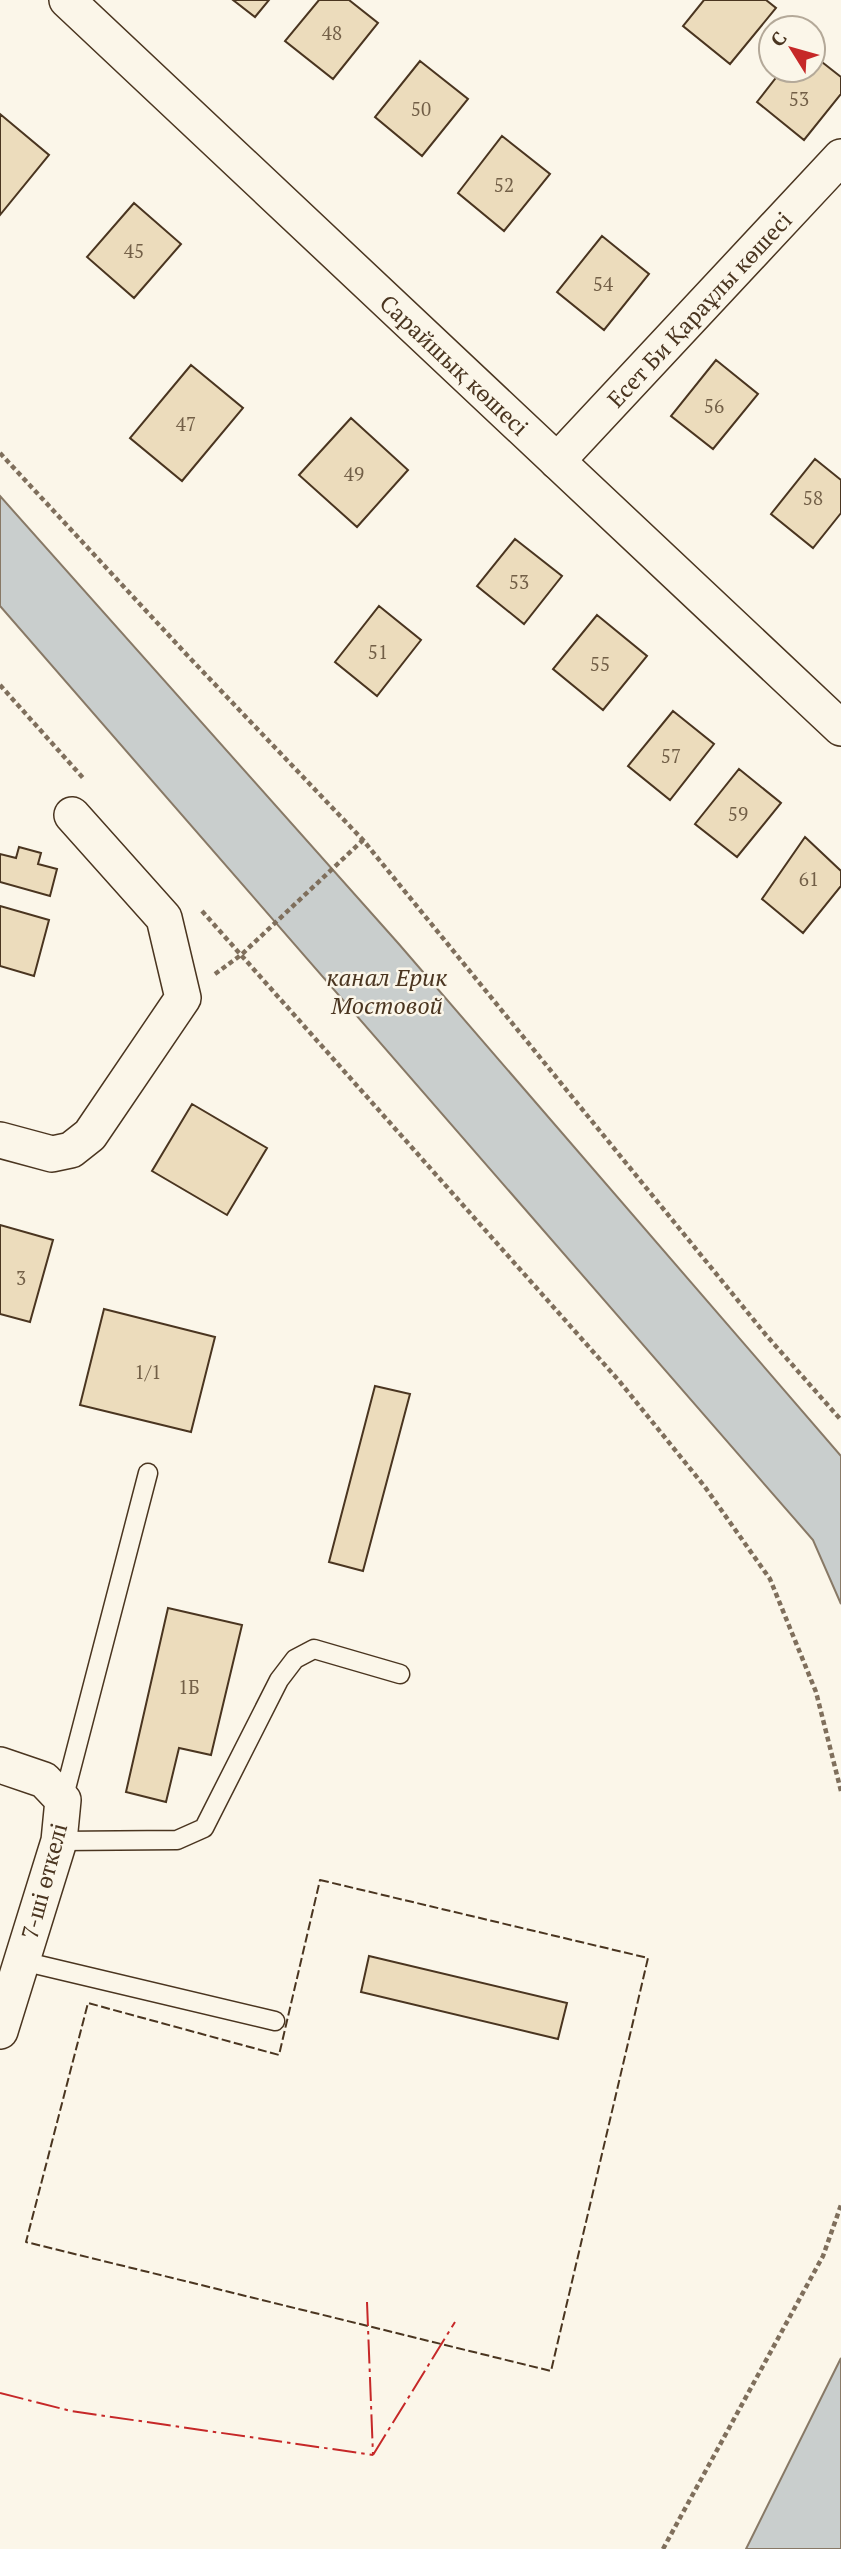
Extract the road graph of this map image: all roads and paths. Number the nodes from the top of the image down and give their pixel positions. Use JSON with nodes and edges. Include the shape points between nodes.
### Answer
{"nodes":[{"id":1,"x":66,"y":0,"type":"edge"},
{"id":2,"x":841,"y":157,"type":"edge"},
{"id":3,"x":0,"y":453,"type":"edge"},
{"id":4,"x":556,"y":461,"type":"junction"},
{"id":5,"x":0,"y":685,"type":"edge"},
{"id":6,"x":841,"y":728,"type":"edge"},
{"id":7,"x":82,"y":802,"type":"joint"},
{"id":8,"x":363,"y":840,"type":"junction"},
{"id":9,"x":194,"y":903,"type":"dead end"},
{"id":10,"x":251,"y":945,"type":"dead end"},
{"id":11,"x":0,"y":1140,"type":"edge"},
{"id":12,"x":841,"y":1420,"type":"edge"},
{"id":13,"x":148,"y":1473,"type":"dead end"},
{"id":14,"x":400,"y":1674,"type":"dead end"},
{"id":15,"x":0,"y":1765,"type":"edge"},
{"id":16,"x":841,"y":1791,"type":"edge"},
{"id":17,"x":63,"y":1800,"type":"junction"},
{"id":18,"x":59,"y":1841,"type":"junction"},
{"id":19,"x":22,"y":1961,"type":"junction"},
{"id":20,"x":275,"y":2021,"type":"dead end"},
{"id":21,"x":0,"y":2031,"type":"edge"},
{"id":22,"x":841,"y":2205,"type":"edge"},
{"id":23,"x":663,"y":2549,"type":"edge"}],
"edges":[{"from":1,"to":4,"type":"street","name":"Сарайшық көшесі"},
{"from":2,"to":4,"type":"street","name":"Есет Би Қараұлы көшесі"},
{"from":3,"to":8,"type":"path"},
{"from":4,"to":6,"type":"street","name":"Сарайшық көшесі"},
{"from":5,"to":7,"type":"path"},
{"from":7,"to":11,"type":"street","via":[[164,918],[183,998],[90,1135],[71,1150],[52,1154]]},
{"from":8,"to":10,"type":"path"},
{"from":8,"to":12,"type":"path","via":[[766,1335]]},
{"from":9,"to":16,"type":"path","via":[[620,1382],[705,1487],[770,1579],[816,1692]]},
{"from":13,"to":17,"type":"lane"},
{"from":14,"to":18,"type":"lane","via":[[314,1649],[295,1659],[279,1679],[204,1828],[177,1840]]},
{"from":15,"to":17,"type":"street","name":"7-шi өткелi","via":[[44,1780]]},
{"from":17,"to":18,"type":"street","name":"7-шi өткелi"},
{"from":18,"to":19,"type":"street","name":"7-шi өткелi"},
{"from":19,"to":20,"type":"lane"},
{"from":19,"to":21,"type":"street","name":"7-шi өткелi"},
{"from":22,"to":23,"type":"path","via":[[823,2256]]}]}
